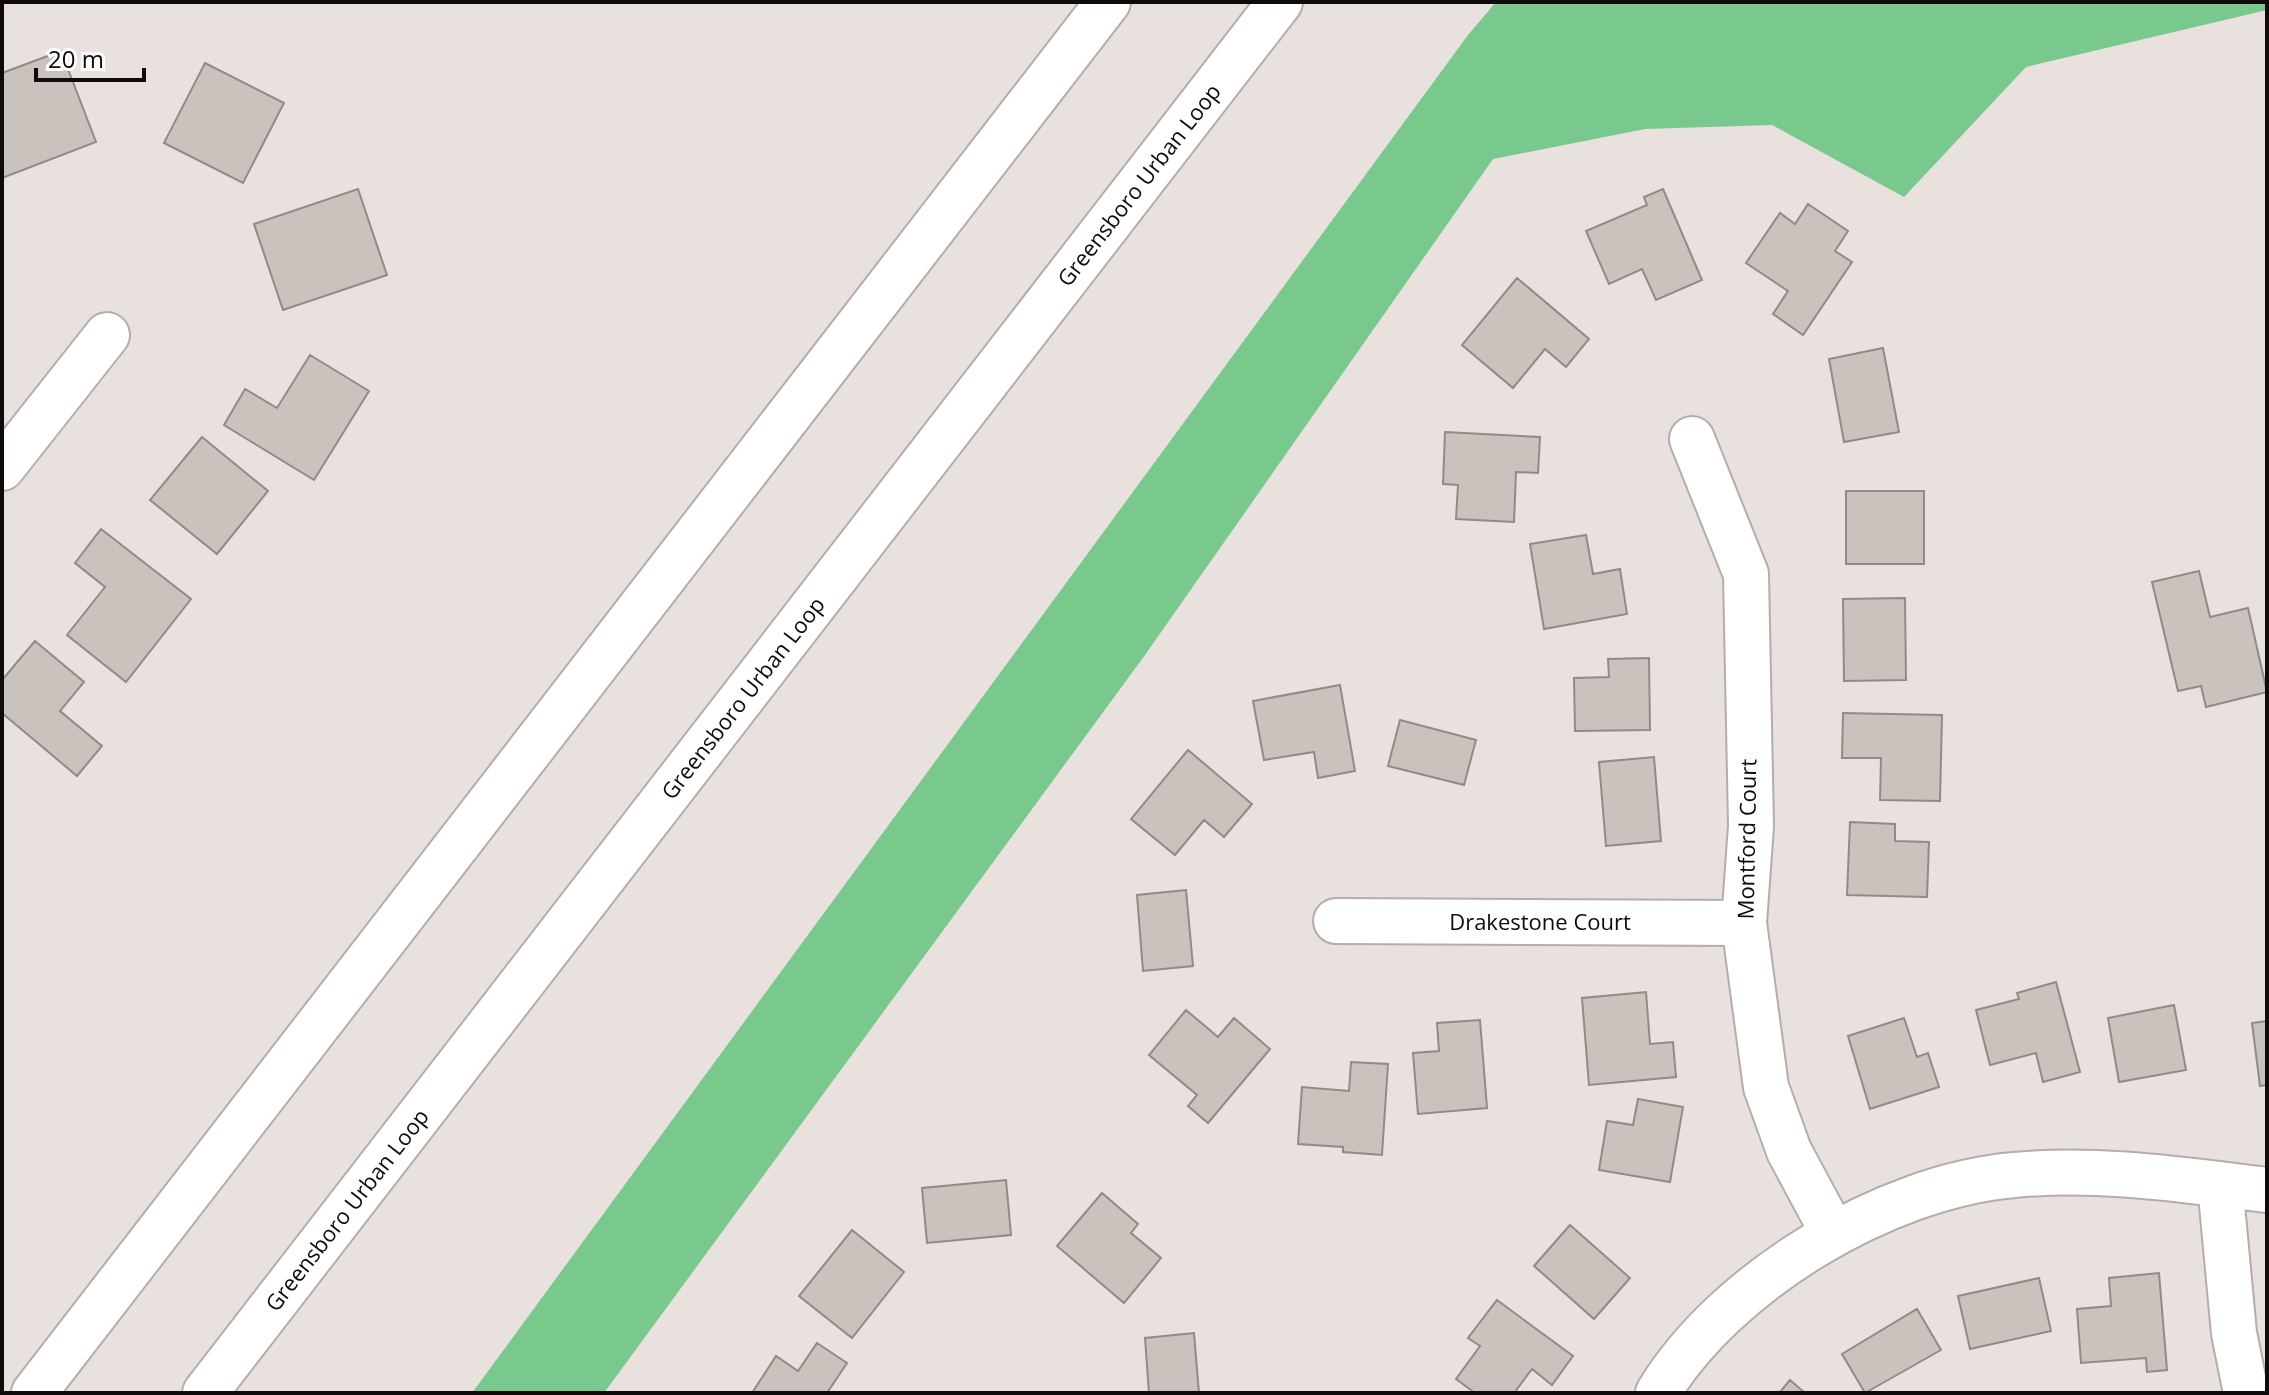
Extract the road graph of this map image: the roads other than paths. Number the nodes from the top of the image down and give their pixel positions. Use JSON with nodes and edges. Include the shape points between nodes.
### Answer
{"nodes":[{"id":1,"x":1108,"y":2,"type":"edge"},
{"id":2,"x":1280,"y":2,"type":"edge"},
{"id":3,"x":107,"y":335,"type":"dead end"},
{"id":4,"x":1692,"y":439,"type":"dead end"},
{"id":5,"x":2,"y":468,"type":"edge"},
{"id":6,"x":1336,"y":921,"type":"dead end"},
{"id":7,"x":1744,"y":923,"type":"junction"},
{"id":8,"x":2220,"y":1184,"type":"junction"},
{"id":9,"x":2267,"y":1190,"type":"edge"},
{"id":10,"x":1833,"y":1233,"type":"junction"},
{"id":11,"x":34,"y":1393,"type":"edge"},
{"id":12,"x":205,"y":1393,"type":"edge"},
{"id":13,"x":1658,"y":1393,"type":"edge"},
{"id":14,"x":2246,"y":1393,"type":"edge"}],
"edges":[{"from":1,"to":11,"type":"main road"},
{"from":2,"to":12,"type":"main road","name":"Greensboro Urban Loop"},
{"from":3,"to":5,"type":"main road"},
{"from":4,"to":7,"type":"main road","name":"Montford Court","via":[[1746,574],[1751,826]]},
{"from":6,"to":7,"type":"main road","name":"Drakestone Court"},
{"from":7,"to":10,"type":"main road","name":"Montford Court","via":[[1766,1087],[1789,1151]]},
{"from":8,"to":9,"type":"main road"},
{"from":8,"to":10,"type":"main road","via":[[2128,1174],[2011,1175],[1941,1190]]},
{"from":8,"to":14,"type":"main road","via":[[2234,1333]]},
{"from":10,"to":13,"type":"main road","via":[[1773,1272],[1716,1322]]}]}
